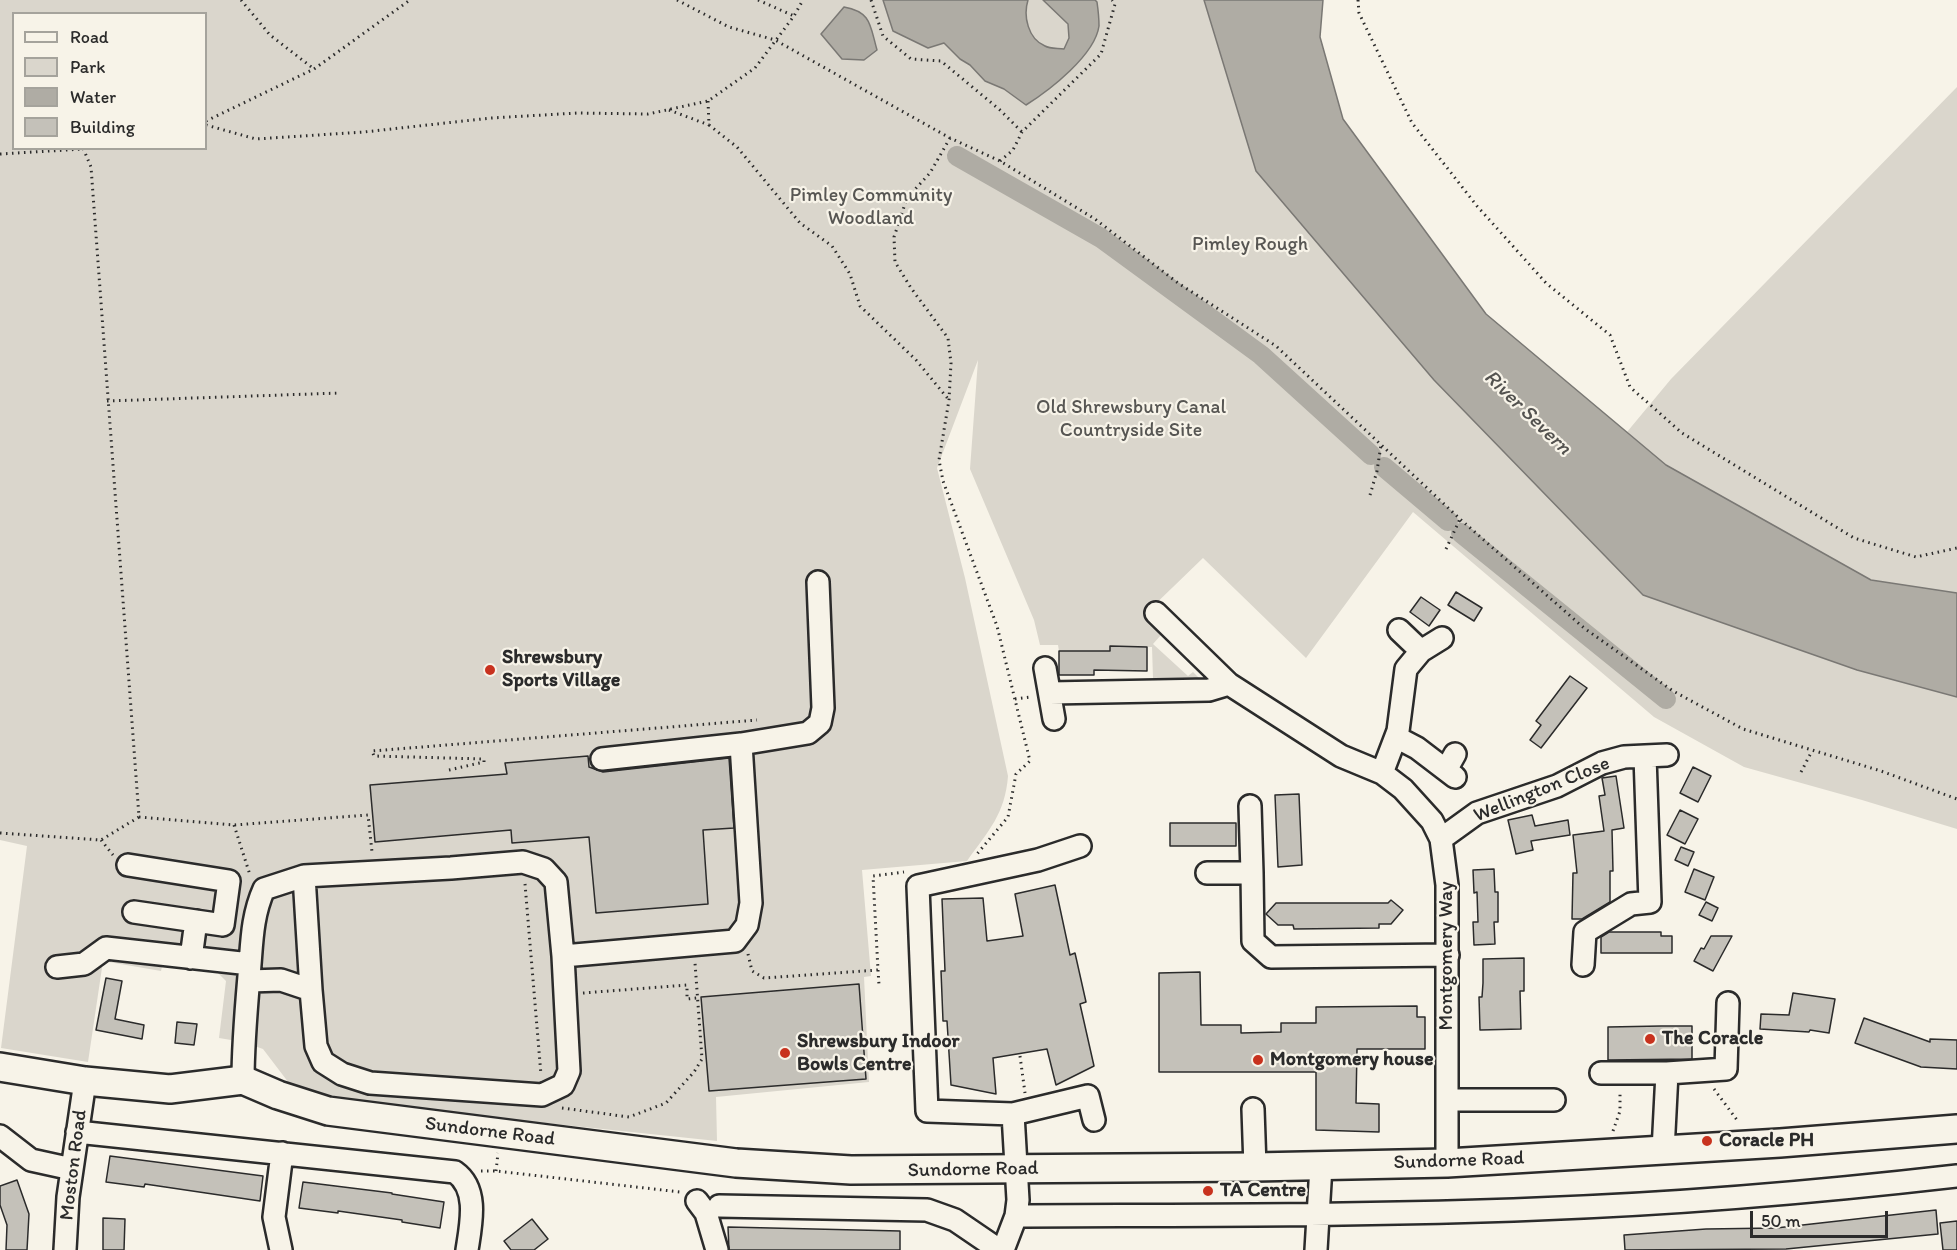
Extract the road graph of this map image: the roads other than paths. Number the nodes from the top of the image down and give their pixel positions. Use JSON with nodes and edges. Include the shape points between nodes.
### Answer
{"nodes":[{"id":1,"x":818,"y":582,"type":"dead end"},
{"id":2,"x":1156,"y":613,"type":"dead end"},
{"id":3,"x":1399,"y":630,"type":"dead end"},
{"id":4,"x":1442,"y":638,"type":"dead end"},
{"id":5,"x":1420,"y":651,"type":"junction"},
{"id":6,"x":1045,"y":668,"type":"dead end"},
{"id":7,"x":1229,"y":684,"type":"junction"},
{"id":8,"x":1050,"y":693,"type":"junction"},
{"id":9,"x":1054,"y":719,"type":"dead end"},
{"id":10,"x":1396,"y":737,"type":"junction"},
{"id":11,"x":741,"y":744,"type":"junction"},
{"id":12,"x":1667,"y":755,"type":"dead end"},
{"id":13,"x":1645,"y":756,"type":"junction"},
{"id":14,"x":603,"y":759,"type":"dead end"},
{"id":15,"x":1452,"y":767,"type":"dead end"},
{"id":16,"x":1382,"y":773,"type":"junction"},
{"id":17,"x":1250,"y":806,"type":"dead end"},
{"id":18,"x":1441,"y":839,"type":"junction"},
{"id":19,"x":1080,"y":846,"type":"dead end"},
{"id":20,"x":128,"y":865,"type":"dead end"},
{"id":21,"x":1207,"y":873,"type":"dead end"},
{"id":22,"x":1252,"y":873,"type":"junction"},
{"id":23,"x":304,"y":876,"type":"junction"},
{"id":24,"x":134,"y":912,"type":"dead end"},
{"id":25,"x":196,"y":921,"type":"junction"},
{"id":26,"x":1448,"y":955,"type":"junction"},
{"id":27,"x":563,"y":956,"type":"junction"},
{"id":28,"x":190,"y":958,"type":"junction"},
{"id":29,"x":1583,"y":965,"type":"dead end"},
{"id":30,"x":57,"y":967,"type":"dead end"},
{"id":31,"x":249,"y":972,"type":"junction"},
{"id":32,"x":311,"y":990,"type":"junction"},
{"id":33,"x":1728,"y":1004,"type":"dead end"},
{"id":34,"x":0,"y":1067,"type":"edge"},
{"id":35,"x":1610,"y":1073,"type":"road end"},
{"id":36,"x":1667,"y":1073,"type":"junction"},
{"id":37,"x":243,"y":1080,"type":"junction"},
{"id":38,"x":85,"y":1081,"type":"junction"},
{"id":39,"x":1448,"y":1100,"type":"junction"},
{"id":40,"x":1554,"y":1100,"type":"dead end"},
{"id":41,"x":1020,"y":1107,"type":"junction"},
{"id":42,"x":1253,"y":1109,"type":"dead end"},
{"id":43,"x":1094,"y":1120,"type":"dead end"},
{"id":44,"x":1957,"y":1129,"type":"edge"},
{"id":45,"x":77,"y":1132,"type":"junction"},
{"id":46,"x":0,"y":1136,"type":"edge"},
{"id":47,"x":1663,"y":1151,"type":"junction"},
{"id":48,"x":282,"y":1153,"type":"junction"},
{"id":49,"x":1447,"y":1163,"type":"junction"},
{"id":50,"x":1321,"y":1166,"type":"junction"},
{"id":51,"x":1256,"y":1167,"type":"junction"},
{"id":52,"x":72,"y":1169,"type":"junction"},
{"id":53,"x":1017,"y":1169,"type":"junction"},
{"id":54,"x":1957,"y":1176,"type":"edge"},
{"id":55,"x":697,"y":1201,"type":"road end"},
{"id":56,"x":719,"y":1206,"type":"dead end"},
{"id":57,"x":1016,"y":1216,"type":"junction"},
{"id":58,"x":1318,"y":1216,"type":"junction"},
{"id":59,"x":65,"y":1250,"type":"edge"},
{"id":60,"x":281,"y":1250,"type":"edge"},
{"id":61,"x":467,"y":1250,"type":"edge"},
{"id":62,"x":717,"y":1250,"type":"edge"},
{"id":63,"x":1001,"y":1250,"type":"edge"},
{"id":64,"x":1316,"y":1250,"type":"edge"}],
"edges":[{"from":1,"to":11,"type":"street","via":[[823,708],[820,723],[808,733]]},
{"from":2,"to":7,"type":"street","name":"Montgomery Way"},
{"from":3,"to":5,"type":"street"},
{"from":4,"to":5,"type":"street"},
{"from":5,"to":10,"type":"street","via":[[1406,669]]},
{"from":6,"to":8,"type":"street"},
{"from":7,"to":8,"type":"street","via":[[1209,690]]},
{"from":7,"to":16,"type":"street","name":"Montgomery Way","via":[[1341,756]]},
{"from":8,"to":9,"type":"street"},
{"from":10,"to":15,"type":"street"},
{"from":10,"to":16,"type":"street"},
{"from":11,"to":14,"type":"street"},
{"from":11,"to":27,"type":"street","via":[[752,903],[747,925],[735,940]]},
{"from":12,"to":13,"type":"street","name":"Wellington Close"},
{"from":13,"to":18,"type":"street","name":"Wellington Close","via":[[1602,763],[1557,786],[1477,813]]},
{"from":13,"to":29,"type":"street","via":[[1650,902],[1631,904],[1585,932]]},
{"from":16,"to":18,"type":"street","name":"Montgomery Way","via":[[1418,805]]},
{"from":17,"to":22,"type":"street"},
{"from":18,"to":26,"type":"street","name":"Montgomery Way","via":[[1447,885]]},
{"from":19,"to":41,"type":"street","via":[[1038,861],[918,886],[927,1111]]},
{"from":20,"to":25,"type":"street","via":[[229,881],[223,926]]},
{"from":21,"to":22,"type":"street"},
{"from":22,"to":26,"type":"street","via":[[1253,941],[1271,957]]},
{"from":23,"to":27,"type":"street","via":[[523,862],[544,869],[556,882]]},
{"from":23,"to":31,"type":"street","via":[[264,889],[254,916]]},
{"from":23,"to":32,"type":"street"},
{"from":24,"to":25,"type":"street"},
{"from":25,"to":28,"type":"street"},
{"from":26,"to":39,"type":"street","name":"Montgomery Way"},
{"from":27,"to":32,"type":"street","via":[[569,1071],[563,1085],[548,1101],[370,1083],[342,1074],[323,1062],[316,1046]]},
{"from":28,"to":30,"type":"street","via":[[106,948],[84,964]]},
{"from":28,"to":31,"type":"street"},
{"from":31,"to":32,"type":"street"},
{"from":31,"to":37,"type":"street"},
{"from":33,"to":36,"type":"street","via":[[1726,1069]]},
{"from":34,"to":38,"type":"main road"},
{"from":35,"to":36,"type":"street"},
{"from":36,"to":47,"type":"street"},
{"from":37,"to":38,"type":"main road","via":[[170,1089]]},
{"from":37,"to":53,"type":"main road","name":"Sundorne Road","via":[[328,1111],[736,1163],[851,1170]]},
{"from":38,"to":45,"type":"street","name":"Moston Road"},
{"from":39,"to":40,"type":"street"},
{"from":39,"to":49,"type":"street","name":"Montgomery Way"},
{"from":41,"to":43,"type":"street","via":[[1088,1096]]},
{"from":41,"to":53,"type":"street"},
{"from":42,"to":51,"type":"street"},
{"from":44,"to":47,"type":"main road","name":"Sundorne Road"},
{"from":45,"to":48,"type":"street"},
{"from":45,"to":52,"type":"street","name":"Moston Road"},
{"from":46,"to":52,"type":"street","via":[[31,1161]]},
{"from":47,"to":49,"type":"main road","name":"Sundorne Road"},
{"from":48,"to":60,"type":"street","via":[[274,1216]]},
{"from":48,"to":61,"type":"street","via":[[454,1172],[464,1179],[470,1193],[472,1214]]},
{"from":49,"to":50,"type":"main road","name":"Sundorne Road"},
{"from":50,"to":51,"type":"main road","name":"Sundorne Road"},
{"from":50,"to":58,"type":"street"},
{"from":51,"to":53,"type":"main road","name":"Sundorne Road"},
{"from":52,"to":59,"type":"street","name":"Moston Road"},
{"from":53,"to":57,"type":"street"},
{"from":54,"to":58,"type":"street","via":[[1795,1193],[1541,1209]]},
{"from":55,"to":62,"type":"street","via":[[706,1213]]},
{"from":56,"to":63,"type":"street","name":"Sundorne Road","via":[[927,1210],[955,1220]]},
{"from":57,"to":58,"type":"street"},
{"from":57,"to":63,"type":"street"},
{"from":58,"to":64,"type":"street"}]}
